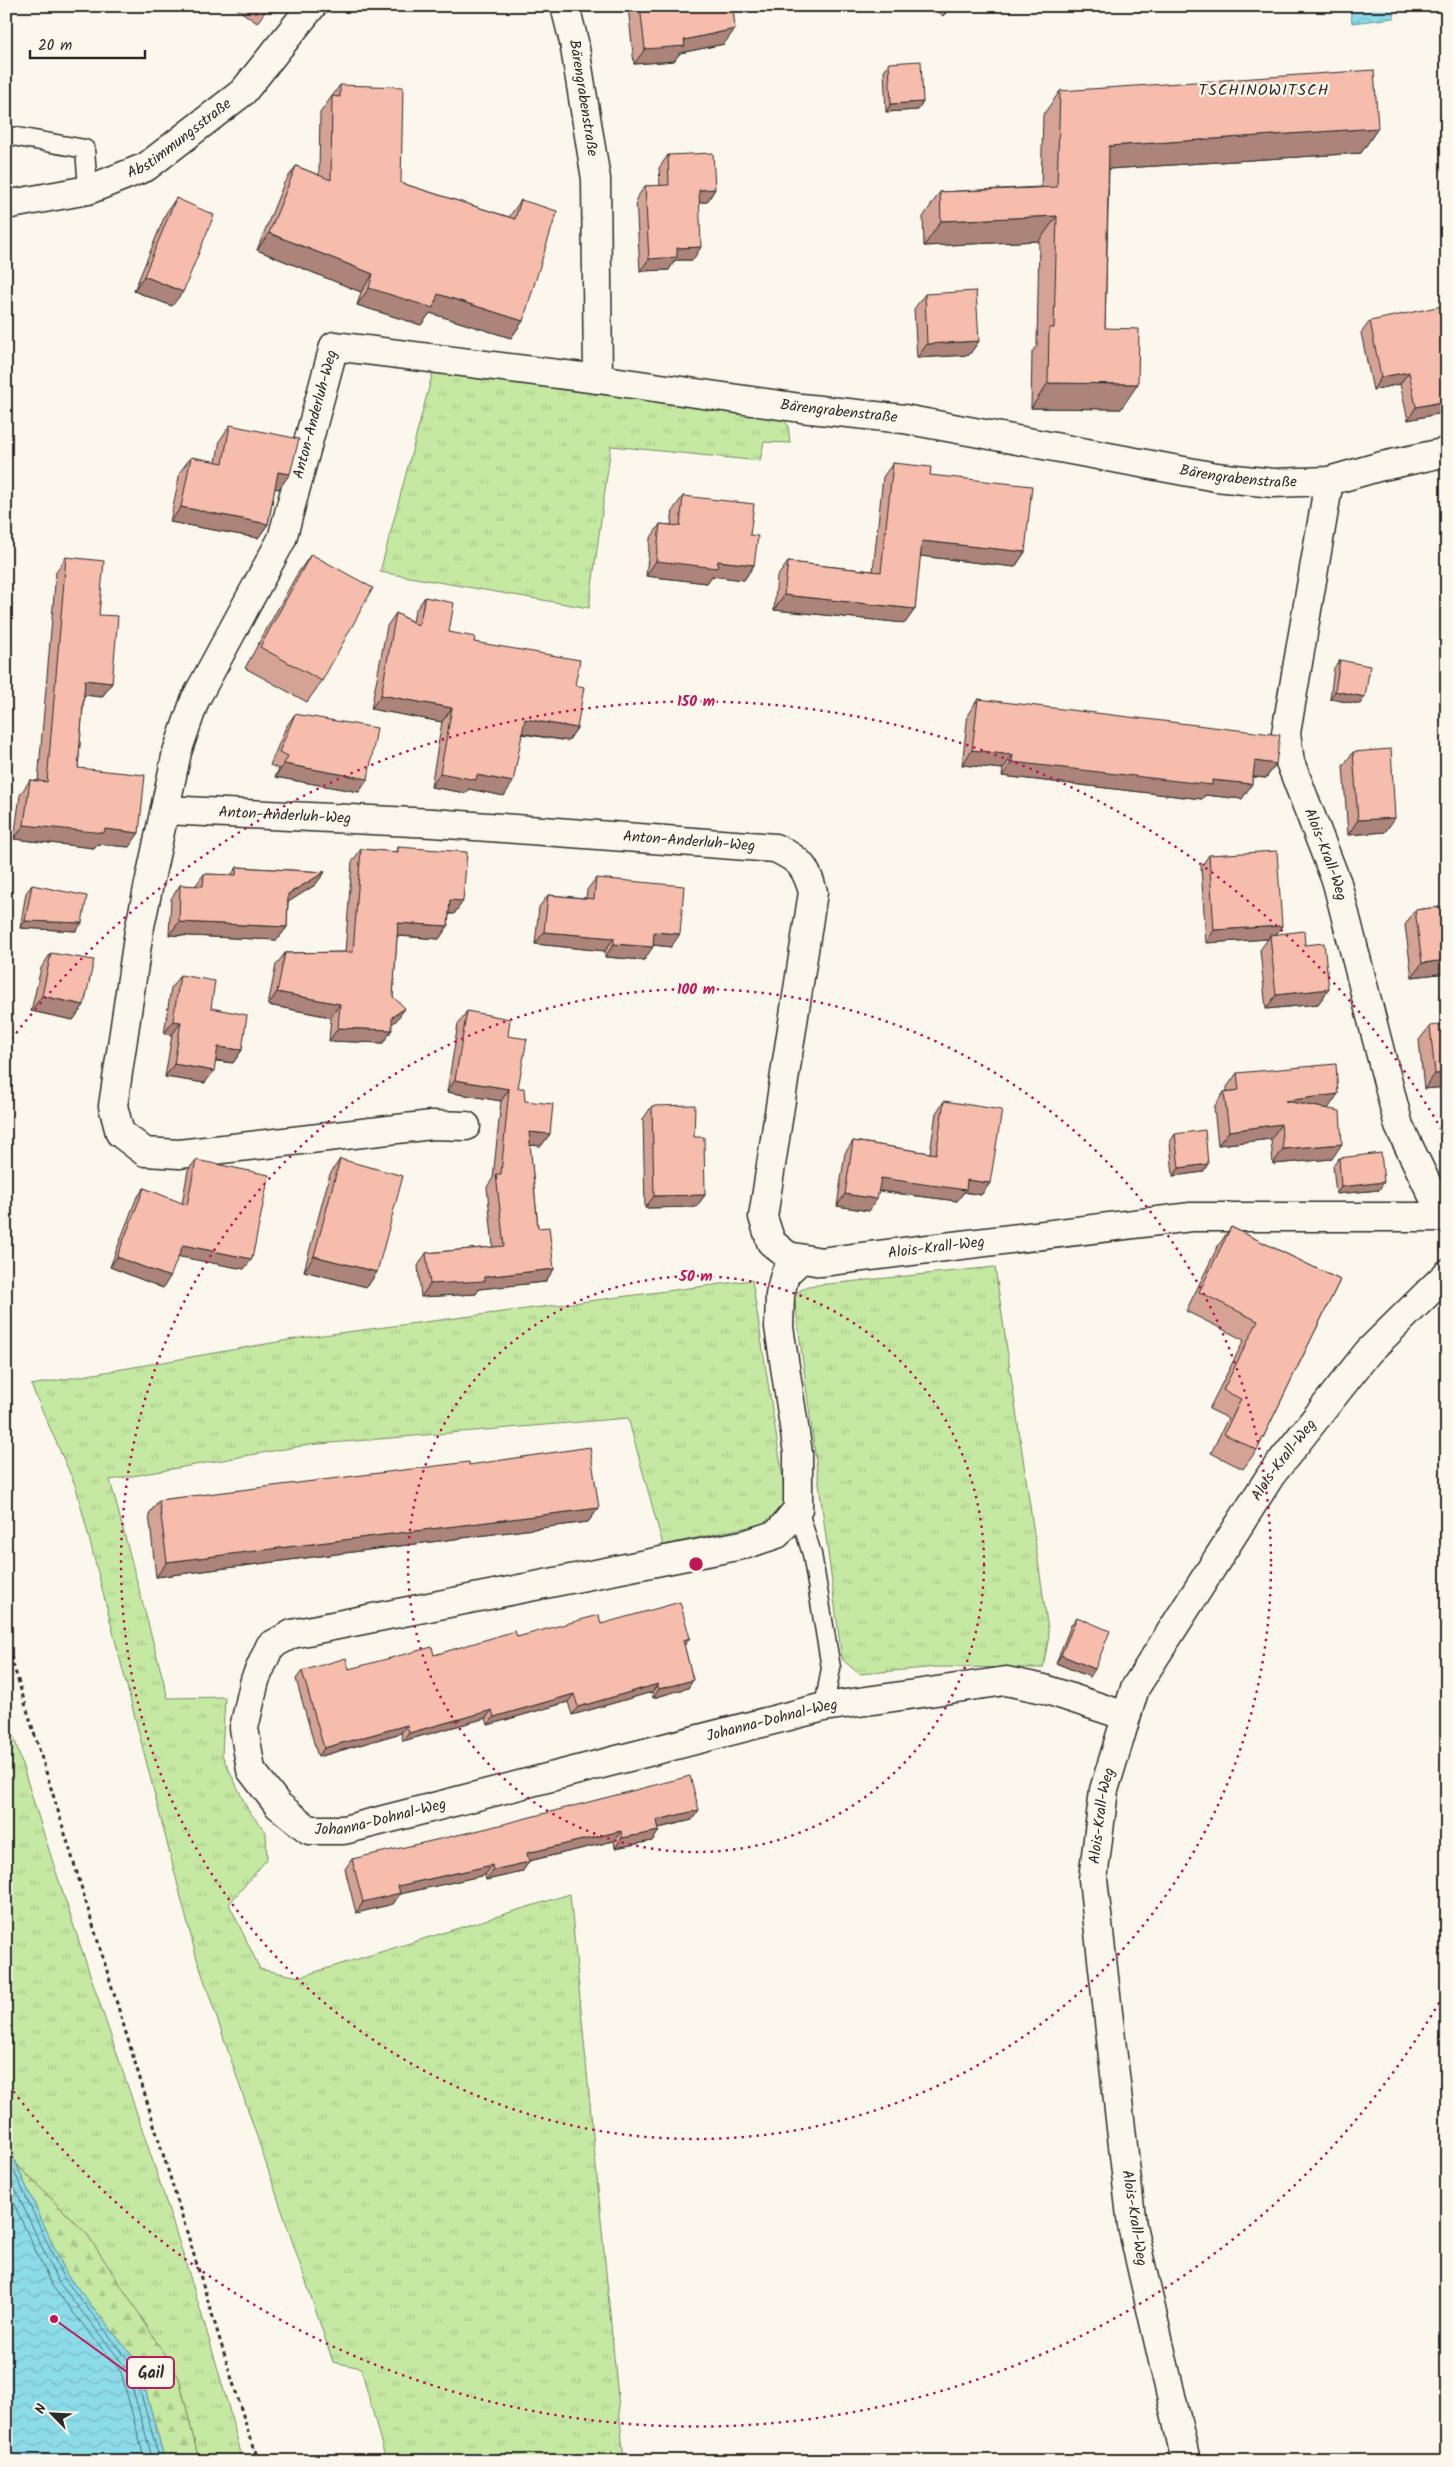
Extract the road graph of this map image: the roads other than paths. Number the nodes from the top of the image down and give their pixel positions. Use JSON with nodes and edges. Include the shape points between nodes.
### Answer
{"nodes":[{"id":1,"x":312,"y":6,"type":"edge"},
{"id":2,"x":565,"y":6,"type":"edge"},
{"id":3,"x":6,"y":135,"type":"edge"},
{"id":4,"x":88,"y":190,"type":"junction"},
{"id":5,"x":6,"y":205,"type":"edge"},
{"id":6,"x":598,"y":379,"type":"junction"},
{"id":7,"x":1447,"y":452,"type":"edge"},
{"id":8,"x":1329,"y":481,"type":"junction"},
{"id":9,"x":165,"y":810,"type":"junction"},
{"id":10,"x":466,"y":1126,"type":"dead end"},
{"id":11,"x":1445,"y":1218,"type":"edge"},
{"id":12,"x":795,"y":1257,"type":"junction"},
{"id":13,"x":1447,"y":1274,"type":"edge"},
{"id":14,"x":798,"y":1509,"type":"junction"},
{"id":15,"x":824,"y":1707,"type":"junction"},
{"id":16,"x":1126,"y":1716,"type":"junction"},
{"id":17,"x":1186,"y":2461,"type":"edge"}],
"edges":[{"from":1,"to":4,"type":"street","name":"Abstimmungsstraße","via":[[243,92],[146,167]]},
{"from":2,"to":6,"type":"street","name":"Bärengrabenstraße","via":[[596,178]]},
{"from":3,"to":4,"type":"lane","via":[[84,149]]},
{"from":4,"to":5,"type":"street","name":"Abstimmungsstraße"},
{"from":6,"to":8,"type":"street","name":"Bärengrabenstraße","via":[[904,419],[1216,477],[1273,483]]},
{"from":6,"to":9,"type":"street","name":"Anton-Anderluh-Weg","via":[[334,346],[282,540],[195,700],[177,752]]},
{"from":7,"to":8,"type":"street","name":"Bärengrabenstraße"},
{"from":8,"to":11,"type":"street","name":"Alois-Krall-Weg","via":[[1286,733],[1290,762],[1337,883],[1399,1126]]},
{"from":9,"to":10,"type":"street","name":"Anton-Anderluh-Weg","via":[[139,931],[113,1106],[120,1133],[145,1152],[179,1154],[432,1125]]},
{"from":9,"to":12,"type":"street","name":"Anton-Anderluh-Weg","via":[[433,823],[775,848],[794,856],[808,872],[813,892],[763,1217],[771,1242]]},
{"from":11,"to":12,"type":"street","name":"Alois-Krall-Weg","via":[[1192,1217],[821,1262]]},
{"from":12,"to":14,"type":"street","via":[[785,1274],[780,1295],[779,1327],[798,1453]]},
{"from":13,"to":16,"type":"street","name":"Alois-Krall-Weg","via":[[1368,1352],[1271,1475],[1135,1688]]},
{"from":14,"to":15,"type":"lane","via":[[812,1554],[831,1668]]},
{"from":14,"to":15,"type":"street","name":"Johanna-Dohnal-Weg","via":[[777,1534],[747,1544],[292,1634],[270,1646],[255,1680],[244,1728],[251,1770],[278,1805],[309,1830],[344,1830]]},
{"from":15,"to":16,"type":"street","name":"Johanna-Dohnal-Weg","via":[[1006,1681],[1044,1689]]},
{"from":16,"to":17,"type":"street","name":"Alois-Krall-Weg","via":[[1104,1790],[1093,1879],[1132,2226]]}]}
